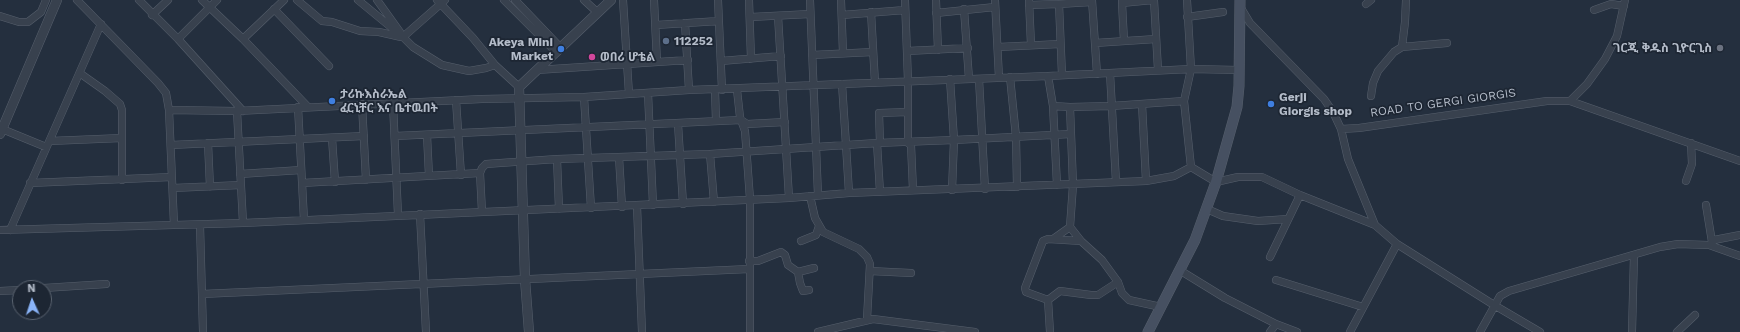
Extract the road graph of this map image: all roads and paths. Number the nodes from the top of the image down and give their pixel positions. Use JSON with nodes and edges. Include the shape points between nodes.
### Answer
{"nodes":[{"id":1,"x":46,"y":0,"type":"edge"},
{"id":2,"x":57,"y":0,"type":"edge"},
{"id":3,"x":77,"y":0,"type":"edge"},
{"id":4,"x":139,"y":0,"type":"edge"},
{"id":5,"x":168,"y":0,"type":"edge"},
{"id":6,"x":202,"y":0,"type":"edge"},
{"id":7,"x":217,"y":0,"type":"edge"},
{"id":8,"x":284,"y":0,"type":"edge"},
{"id":9,"x":297,"y":0,"type":"edge"},
{"id":10,"x":358,"y":0,"type":"edge"},
{"id":11,"x":377,"y":0,"type":"edge"},
{"id":12,"x":504,"y":0,"type":"edge"},
{"id":13,"x":515,"y":0,"type":"edge"},
{"id":14,"x":584,"y":0,"type":"edge"},
{"id":15,"x":611,"y":0,"type":"edge"},
{"id":16,"x":623,"y":0,"type":"edge"},
{"id":17,"x":654,"y":0,"type":"edge"},
{"id":18,"x":718,"y":0,"type":"edge"},
{"id":19,"x":749,"y":0,"type":"edge"},
{"id":20,"x":810,"y":0,"type":"edge"},
{"id":21,"x":841,"y":0,"type":"edge"},
{"id":22,"x":905,"y":0,"type":"edge"},
{"id":23,"x":936,"y":0,"type":"edge"},
{"id":24,"x":1154,"y":0,"type":"edge"},
{"id":25,"x":1186,"y":0,"type":"edge"},
{"id":26,"x":1406,"y":0,"type":"edge"},
{"id":27,"x":441,"y":1,"type":"edge"},
{"id":28,"x":1092,"y":1,"type":"edge"},
{"id":29,"x":1122,"y":1,"type":"edge"},
{"id":30,"x":1029,"y":2,"type":"edge"},
{"id":31,"x":995,"y":3,"type":"edge"},
{"id":32,"x":1625,"y":3,"type":"edge"},
{"id":33,"x":1059,"y":4,"type":"junction"},
{"id":34,"x":1240,"y":4,"type":"edge"},
{"id":35,"x":209,"y":7,"type":"junction"},
{"id":36,"x":274,"y":9,"type":"junction"},
{"id":37,"x":964,"y":9,"type":"junction"},
{"id":38,"x":905,"y":10,"type":"junction"},
{"id":39,"x":1594,"y":10,"type":"dead end"},
{"id":40,"x":597,"y":12,"type":"junction"},
{"id":41,"x":871,"y":12,"type":"junction"},
{"id":42,"x":936,"y":12,"type":"junction"},
{"id":43,"x":1223,"y":12,"type":"dead end"},
{"id":44,"x":810,"y":14,"type":"junction"},
{"id":45,"x":152,"y":15,"type":"junction"},
{"id":46,"x":842,"y":15,"type":"junction"},
{"id":47,"x":0,"y":16,"type":"edge"},
{"id":48,"x":778,"y":16,"type":"junction"},
{"id":49,"x":1187,"y":17,"type":"junction"},
{"id":50,"x":751,"y":18,"type":"junction"},
{"id":51,"x":719,"y":21,"type":"junction"},
{"id":52,"x":685,"y":23,"type":"junction"},
{"id":53,"x":101,"y":24,"type":"junction"},
{"id":54,"x":656,"y":26,"type":"junction"},
{"id":55,"x":403,"y":37,"type":"junction"},
{"id":56,"x":178,"y":39,"type":"junction"},
{"id":57,"x":243,"y":39,"type":"junction"},
{"id":58,"x":1156,"y":39,"type":"junction"},
{"id":59,"x":1124,"y":41,"type":"junction"},
{"id":60,"x":1095,"y":43,"type":"junction"},
{"id":61,"x":1448,"y":43,"type":"dead end"},
{"id":62,"x":1060,"y":44,"type":"junction"},
{"id":63,"x":1031,"y":45,"type":"junction"},
{"id":64,"x":998,"y":47,"type":"junction"},
{"id":65,"x":1402,"y":47,"type":"junction"},
{"id":66,"x":968,"y":48,"type":"junction"},
{"id":67,"x":558,"y":50,"type":"junction"},
{"id":68,"x":938,"y":50,"type":"junction"},
{"id":69,"x":907,"y":51,"type":"junction"},
{"id":70,"x":873,"y":52,"type":"junction"},
{"id":71,"x":843,"y":54,"type":"junction"},
{"id":72,"x":812,"y":55,"type":"junction"},
{"id":73,"x":781,"y":56,"type":"junction"},
{"id":74,"x":751,"y":59,"type":"junction"},
{"id":75,"x":688,"y":60,"type":"junction"},
{"id":76,"x":721,"y":61,"type":"junction"},
{"id":77,"x":657,"y":62,"type":"junction"},
{"id":78,"x":627,"y":64,"type":"junction"},
{"id":79,"x":495,"y":65,"type":"junction"},
{"id":80,"x":329,"y":66,"type":"dead end"},
{"id":81,"x":1190,"y":68,"type":"junction"},
{"id":82,"x":537,"y":70,"type":"junction"},
{"id":83,"x":1158,"y":70,"type":"junction"},
{"id":84,"x":1239,"y":70,"type":"junction"},
{"id":85,"x":1110,"y":73,"type":"junction"},
{"id":86,"x":80,"y":74,"type":"junction"},
{"id":87,"x":1097,"y":74,"type":"junction"},
{"id":88,"x":1062,"y":75,"type":"junction"},
{"id":89,"x":1048,"y":76,"type":"junction"},
{"id":90,"x":1010,"y":77,"type":"junction"},
{"id":91,"x":998,"y":78,"type":"junction"},
{"id":92,"x":950,"y":79,"type":"junction"},
{"id":93,"x":969,"y":79,"type":"junction"},
{"id":94,"x":980,"y":79,"type":"junction"},
{"id":95,"x":908,"y":81,"type":"junction"},
{"id":96,"x":875,"y":83,"type":"junction"},
{"id":97,"x":842,"y":84,"type":"junction"},
{"id":98,"x":813,"y":86,"type":"junction"},
{"id":99,"x":519,"y":87,"type":"junction"},
{"id":100,"x":782,"y":88,"type":"junction"},
{"id":101,"x":689,"y":90,"type":"junction"},
{"id":102,"x":714,"y":90,"type":"junction"},
{"id":103,"x":722,"y":90,"type":"junction"},
{"id":104,"x":737,"y":90,"type":"junction"},
{"id":105,"x":648,"y":93,"type":"junction"},
{"id":106,"x":629,"y":94,"type":"junction"},
{"id":107,"x":1371,"y":96,"type":"dead end"},
{"id":108,"x":584,"y":97,"type":"junction"},
{"id":109,"x":518,"y":98,"type":"junction"},
{"id":110,"x":456,"y":100,"type":"junction"},
{"id":111,"x":1184,"y":101,"type":"junction"},
{"id":112,"x":1570,"y":101,"type":"junction"},
{"id":113,"x":393,"y":103,"type":"junction"},
{"id":114,"x":362,"y":104,"type":"junction"},
{"id":115,"x":1142,"y":104,"type":"junction"},
{"id":116,"x":308,"y":106,"type":"junction"},
{"id":117,"x":1053,"y":106,"type":"junction"},
{"id":118,"x":1111,"y":106,"type":"junction"},
{"id":119,"x":298,"y":107,"type":"junction"},
{"id":120,"x":1070,"y":107,"type":"junction"},
{"id":121,"x":169,"y":110,"type":"junction"},
{"id":122,"x":240,"y":111,"type":"junction"},
{"id":123,"x":908,"y":112,"type":"junction"},
{"id":124,"x":741,"y":120,"type":"junction"},
{"id":125,"x":716,"y":121,"type":"junction"},
{"id":126,"x":785,"y":122,"type":"junction"},
{"id":127,"x":650,"y":124,"type":"junction"},
{"id":128,"x":678,"y":124,"type":"junction"},
{"id":129,"x":587,"y":127,"type":"junction"},
{"id":130,"x":1341,"y":129,"type":"junction"},
{"id":131,"x":521,"y":130,"type":"junction"},
{"id":132,"x":1,"y":131,"type":"edge"},
{"id":133,"x":457,"y":134,"type":"junction"},
{"id":134,"x":1071,"y":134,"type":"junction"},
{"id":135,"x":1055,"y":135,"type":"junction"},
{"id":136,"x":364,"y":136,"type":"junction"},
{"id":137,"x":395,"y":136,"type":"junction"},
{"id":138,"x":427,"y":136,"type":"junction"},
{"id":139,"x":1016,"y":137,"type":"junction"},
{"id":140,"x":122,"y":138,"type":"junction"},
{"id":141,"x":332,"y":138,"type":"junction"},
{"id":142,"x":983,"y":138,"type":"junction"},
{"id":143,"x":300,"y":139,"type":"junction"},
{"id":144,"x":954,"y":140,"type":"junction"},
{"id":145,"x":238,"y":142,"type":"junction"},
{"id":146,"x":879,"y":143,"type":"junction"},
{"id":147,"x":908,"y":143,"type":"junction"},
{"id":148,"x":1691,"y":143,"type":"junction"},
{"id":149,"x":48,"y":144,"type":"junction"},
{"id":150,"x":208,"y":144,"type":"junction"},
{"id":151,"x":171,"y":145,"type":"junction"},
{"id":152,"x":846,"y":145,"type":"junction"},
{"id":153,"x":816,"y":147,"type":"junction"},
{"id":154,"x":787,"y":150,"type":"junction"},
{"id":155,"x":746,"y":151,"type":"junction"},
{"id":156,"x":710,"y":154,"type":"junction"},
{"id":157,"x":652,"y":155,"type":"junction"},
{"id":158,"x":680,"y":155,"type":"junction"},
{"id":159,"x":619,"y":157,"type":"junction"},
{"id":160,"x":587,"y":158,"type":"junction"},
{"id":161,"x":557,"y":159,"type":"junction"},
{"id":162,"x":522,"y":161,"type":"junction"},
{"id":163,"x":1740,"y":161,"type":"edge"},
{"id":164,"x":1191,"y":167,"type":"junction"},
{"id":165,"x":301,"y":170,"type":"junction"},
{"id":166,"x":480,"y":173,"type":"junction"},
{"id":167,"x":240,"y":174,"type":"junction"},
{"id":168,"x":461,"y":175,"type":"junction"},
{"id":169,"x":428,"y":176,"type":"junction"},
{"id":170,"x":172,"y":177,"type":"junction"},
{"id":171,"x":397,"y":178,"type":"junction"},
{"id":172,"x":122,"y":180,"type":"junction"},
{"id":173,"x":366,"y":180,"type":"junction"},
{"id":174,"x":1686,"y":181,"type":"dead end"},
{"id":175,"x":335,"y":182,"type":"junction"},
{"id":176,"x":1116,"y":182,"type":"junction"},
{"id":177,"x":1146,"y":182,"type":"junction"},
{"id":178,"x":1216,"y":182,"type":"junction"},
{"id":179,"x":30,"y":183,"type":"junction"},
{"id":180,"x":302,"y":183,"type":"junction"},
{"id":181,"x":1057,"y":184,"type":"junction"},
{"id":182,"x":241,"y":185,"type":"junction"},
{"id":183,"x":1073,"y":185,"type":"junction"},
{"id":184,"x":210,"y":186,"type":"junction"},
{"id":185,"x":1018,"y":187,"type":"junction"},
{"id":186,"x":173,"y":188,"type":"junction"},
{"id":187,"x":985,"y":189,"type":"junction"},
{"id":188,"x":913,"y":190,"type":"junction"},
{"id":189,"x":952,"y":190,"type":"junction"},
{"id":190,"x":880,"y":192,"type":"junction"},
{"id":191,"x":849,"y":193,"type":"junction"},
{"id":192,"x":818,"y":195,"type":"junction"},
{"id":193,"x":1300,"y":195,"type":"junction"},
{"id":194,"x":810,"y":196,"type":"junction"},
{"id":195,"x":789,"y":198,"type":"junction"},
{"id":196,"x":750,"y":199,"type":"junction"},
{"id":197,"x":714,"y":202,"type":"junction"},
{"id":198,"x":683,"y":204,"type":"junction"},
{"id":199,"x":653,"y":205,"type":"junction"},
{"id":200,"x":1706,"y":205,"type":"dead end"},
{"id":201,"x":637,"y":206,"type":"junction"},
{"id":202,"x":622,"y":207,"type":"junction"},
{"id":203,"x":591,"y":208,"type":"junction"},
{"id":204,"x":559,"y":209,"type":"junction"},
{"id":205,"x":1207,"y":209,"type":"junction"},
{"id":206,"x":523,"y":210,"type":"junction"},
{"id":207,"x":482,"y":212,"type":"junction"},
{"id":208,"x":420,"y":214,"type":"junction"},
{"id":209,"x":398,"y":215,"type":"junction"},
{"id":210,"x":1288,"y":219,"type":"junction"},
{"id":211,"x":304,"y":220,"type":"junction"},
{"id":212,"x":243,"y":223,"type":"junction"},
{"id":213,"x":174,"y":225,"type":"junction"},
{"id":214,"x":200,"y":225,"type":"junction"},
{"id":215,"x":1375,"y":225,"type":"junction"},
{"id":216,"x":818,"y":226,"type":"junction"},
{"id":217,"x":1070,"y":228,"type":"junction"},
{"id":218,"x":0,"y":230,"type":"edge"},
{"id":219,"x":10,"y":230,"type":"junction"},
{"id":220,"x":1740,"y":235,"type":"edge"},
{"id":221,"x":1053,"y":239,"type":"junction"},
{"id":222,"x":801,"y":241,"type":"dead end"},
{"id":223,"x":1081,"y":241,"type":"junction"},
{"id":224,"x":1711,"y":243,"type":"junction"},
{"id":225,"x":1397,"y":244,"type":"junction"},
{"id":226,"x":1634,"y":255,"type":"junction"},
{"id":227,"x":1740,"y":256,"type":"edge"},
{"id":228,"x":1270,"y":257,"type":"dead end"},
{"id":229,"x":749,"y":265,"type":"junction"},
{"id":230,"x":814,"y":268,"type":"dead end"},
{"id":231,"x":870,"y":271,"type":"junction"},
{"id":232,"x":1180,"y":271,"type":"junction"},
{"id":233,"x":798,"y":272,"type":"junction"},
{"id":234,"x":639,"y":273,"type":"junction"},
{"id":235,"x":911,"y":273,"type":"dead end"},
{"id":236,"x":525,"y":279,"type":"junction"},
{"id":237,"x":1276,"y":280,"type":"dead end"},
{"id":238,"x":1118,"y":282,"type":"junction"},
{"id":239,"x":106,"y":284,"type":"dead end"},
{"id":240,"x":423,"y":284,"type":"junction"},
{"id":241,"x":52,"y":287,"type":"edge"},
{"id":242,"x":12,"y":290,"type":"edge"},
{"id":243,"x":809,"y":290,"type":"dead end"},
{"id":244,"x":0,"y":291,"type":"edge"},
{"id":245,"x":202,"y":294,"type":"junction"},
{"id":246,"x":1048,"y":300,"type":"junction"},
{"id":247,"x":1494,"y":306,"type":"junction"},
{"id":248,"x":1162,"y":307,"type":"junction"},
{"id":249,"x":1363,"y":307,"type":"junction"},
{"id":250,"x":1695,"y":315,"type":"dead end"},
{"id":251,"x":867,"y":320,"type":"junction"},
{"id":252,"x":1276,"y":324,"type":"junction"},
{"id":253,"x":203,"y":332,"type":"edge"},
{"id":254,"x":426,"y":332,"type":"edge"},
{"id":255,"x":529,"y":332,"type":"edge"},
{"id":256,"x":642,"y":332,"type":"edge"},
{"id":257,"x":750,"y":332,"type":"edge"},
{"id":258,"x":818,"y":332,"type":"edge"},
{"id":259,"x":975,"y":332,"type":"edge"},
{"id":260,"x":1050,"y":332,"type":"edge"},
{"id":261,"x":1148,"y":332,"type":"edge"},
{"id":262,"x":1270,"y":332,"type":"edge"},
{"id":263,"x":1297,"y":332,"type":"edge"},
{"id":264,"x":1350,"y":332,"type":"edge"},
{"id":265,"x":1480,"y":332,"type":"edge"},
{"id":266,"x":1540,"y":332,"type":"edge"},
{"id":267,"x":1632,"y":332,"type":"edge"},
{"id":268,"x":1677,"y":332,"type":"edge"}],
"edges":[{"from":1,"to":47,"type":"street","via":[[41,12],[28,22]]},
{"from":2,"to":132,"type":"street"},
{"from":3,"to":53,"type":"street"},
{"from":4,"to":45,"type":"street"},
{"from":5,"to":45,"type":"street"},
{"from":6,"to":35,"type":"street"},
{"from":7,"to":35,"type":"street"},
{"from":8,"to":36,"type":"street"},
{"from":9,"to":55,"type":"street","via":[[322,21],[360,31]]},
{"from":10,"to":55,"type":"street"},
{"from":11,"to":55,"type":"street"},
{"from":12,"to":67,"type":"street"},
{"from":13,"to":67,"type":"street"},
{"from":14,"to":40,"type":"street"},
{"from":15,"to":40,"type":"street"},
{"from":16,"to":78,"type":"street"},
{"from":17,"to":54,"type":"street"},
{"from":18,"to":51,"type":"street"},
{"from":19,"to":50,"type":"street"},
{"from":20,"to":44,"type":"street"},
{"from":21,"to":46,"type":"street"},
{"from":22,"to":38,"type":"street"},
{"from":23,"to":42,"type":"street"},
{"from":24,"to":29,"type":"street"},
{"from":24,"to":58,"type":"street"},
{"from":25,"to":49,"type":"street"},
{"from":26,"to":65,"type":"street"},
{"from":27,"to":55,"type":"street"},
{"from":27,"to":79,"type":"street"},
{"from":28,"to":33,"type":"street"},
{"from":28,"to":60,"type":"street"},
{"from":29,"to":59,"type":"street"},
{"from":30,"to":33,"type":"street"},
{"from":30,"to":63,"type":"street"},
{"from":31,"to":37,"type":"street"},
{"from":31,"to":64,"type":"street"},
{"from":32,"to":39,"type":"street"},
{"from":32,"to":112,"type":"street","via":[[1617,36],[1605,59],[1587,84]]},
{"from":33,"to":62,"type":"street"},
{"from":34,"to":84,"type":"main road"},
{"from":34,"to":130,"type":"street","via":[[1250,23],[1324,100]]},
{"from":35,"to":56,"type":"street"},
{"from":35,"to":57,"type":"street"},
{"from":36,"to":57,"type":"street"},
{"from":36,"to":80,"type":"street"},
{"from":37,"to":42,"type":"street"},
{"from":37,"to":66,"type":"street"},
{"from":38,"to":41,"type":"street"},
{"from":38,"to":69,"type":"street"},
{"from":40,"to":67,"type":"street"},
{"from":41,"to":46,"type":"street"},
{"from":41,"to":70,"type":"street"},
{"from":42,"to":68,"type":"street"},
{"from":43,"to":49,"type":"street"},
{"from":44,"to":48,"type":"street"},
{"from":44,"to":72,"type":"street"},
{"from":45,"to":56,"type":"street"},
{"from":46,"to":71,"type":"street"},
{"from":48,"to":50,"type":"street"},
{"from":48,"to":73,"type":"street"},
{"from":49,"to":81,"type":"street"},
{"from":50,"to":74,"type":"street"},
{"from":51,"to":52,"type":"street"},
{"from":51,"to":76,"type":"street"},
{"from":52,"to":54,"type":"street"},
{"from":52,"to":75,"type":"street"},
{"from":53,"to":86,"type":"street"},
{"from":53,"to":121,"type":"street","via":[[164,89]]},
{"from":54,"to":77,"type":"street"},
{"from":55,"to":79,"type":"street","via":[[427,57],[456,69],[476,70]]},
{"from":56,"to":122,"type":"street"},
{"from":57,"to":116,"type":"street"},
{"from":58,"to":59,"type":"street"},
{"from":58,"to":83,"type":"street"},
{"from":59,"to":60,"type":"street"},
{"from":60,"to":87,"type":"street"},
{"from":61,"to":65,"type":"street"},
{"from":62,"to":63,"type":"street"},
{"from":62,"to":88,"type":"street"},
{"from":63,"to":64,"type":"street"},
{"from":64,"to":91,"type":"street"},
{"from":65,"to":107,"type":"street","via":[[1394,52],[1378,71]]},
{"from":66,"to":68,"type":"street"},
{"from":66,"to":93,"type":"street"},
{"from":67,"to":82,"type":"street"},
{"from":68,"to":69,"type":"street"},
{"from":69,"to":95,"type":"street"},
{"from":70,"to":71,"type":"street"},
{"from":70,"to":96,"type":"street"},
{"from":71,"to":72,"type":"street"},
{"from":72,"to":98,"type":"street"},
{"from":73,"to":74,"type":"street"},
{"from":73,"to":100,"type":"street"},
{"from":74,"to":76,"type":"street"},
{"from":75,"to":77,"type":"street"},
{"from":75,"to":101,"type":"street"},
{"from":76,"to":103,"type":"street"},
{"from":77,"to":78,"type":"street"},
{"from":78,"to":82,"type":"street"},
{"from":78,"to":106,"type":"street"},
{"from":79,"to":99,"type":"street"},
{"from":81,"to":83,"type":"street"},
{"from":81,"to":84,"type":"street"},
{"from":81,"to":111,"type":"street"},
{"from":82,"to":99,"type":"street"},
{"from":83,"to":85,"type":"street"},
{"from":84,"to":178,"type":"main road","via":[[1237,107]]},
{"from":85,"to":87,"type":"street"},
{"from":85,"to":118,"type":"street"},
{"from":86,"to":140,"type":"street","via":[[120,104]]},
{"from":86,"to":149,"type":"street"},
{"from":87,"to":88,"type":"street"},
{"from":88,"to":89,"type":"street"},
{"from":89,"to":90,"type":"street"},
{"from":89,"to":117,"type":"street"},
{"from":90,"to":91,"type":"street"},
{"from":90,"to":139,"type":"street"},
{"from":91,"to":94,"type":"street"},
{"from":92,"to":93,"type":"street"},
{"from":92,"to":95,"type":"street"},
{"from":92,"to":144,"type":"street"},
{"from":93,"to":94,"type":"street"},
{"from":94,"to":142,"type":"street"},
{"from":95,"to":96,"type":"street"},
{"from":95,"to":123,"type":"street"},
{"from":96,"to":97,"type":"street"},
{"from":97,"to":98,"type":"street"},
{"from":97,"to":152,"type":"street"},
{"from":98,"to":100,"type":"street"},
{"from":98,"to":153,"type":"street"},
{"from":99,"to":109,"type":"street"},
{"from":100,"to":104,"type":"street"},
{"from":100,"to":126,"type":"street"},
{"from":101,"to":102,"type":"street"},
{"from":101,"to":105,"type":"street"},
{"from":102,"to":103,"type":"street"},
{"from":102,"to":125,"type":"street"},
{"from":103,"to":104,"type":"street"},
{"from":104,"to":124,"type":"street"},
{"from":105,"to":106,"type":"street"},
{"from":105,"to":127,"type":"street"},
{"from":106,"to":108,"type":"street"},
{"from":108,"to":109,"type":"street"},
{"from":108,"to":129,"type":"street"},
{"from":109,"to":110,"type":"street"},
{"from":109,"to":131,"type":"street"},
{"from":110,"to":113,"type":"street"},
{"from":110,"to":133,"type":"street"},
{"from":111,"to":115,"type":"street"},
{"from":111,"to":164,"type":"street"},
{"from":112,"to":130,"type":"street","name":"ROAD TO GERGI GIORGIS","via":[[1547,101]]},
{"from":112,"to":148,"type":"street","name":"ROAD TO GERGI GIORGIS"},
{"from":113,"to":114,"type":"street"},
{"from":113,"to":137,"type":"street"},
{"from":114,"to":116,"type":"street"},
{"from":114,"to":136,"type":"street"},
{"from":115,"to":118,"type":"street"},
{"from":115,"to":177,"type":"street"},
{"from":116,"to":119,"type":"street"},
{"from":117,"to":120,"type":"street"},
{"from":117,"to":135,"type":"street"},
{"from":118,"to":120,"type":"street"},
{"from":118,"to":176,"type":"street"},
{"from":119,"to":122,"type":"street"},
{"from":119,"to":143,"type":"street"},
{"from":120,"to":134,"type":"street"},
{"from":121,"to":122,"type":"street"},
{"from":121,"to":151,"type":"street"},
{"from":122,"to":145,"type":"street"},
{"from":123,"to":146,"type":"street","via":[[879,113]]},
{"from":123,"to":147,"type":"street"},
{"from":124,"to":125,"type":"street"},
{"from":124,"to":126,"type":"street","via":[[747,124]]},
{"from":124,"to":155,"type":"street","via":[[745,131]]},
{"from":125,"to":128,"type":"street"},
{"from":126,"to":154,"type":"street"},
{"from":127,"to":128,"type":"street"},
{"from":127,"to":129,"type":"street"},
{"from":127,"to":157,"type":"street"},
{"from":128,"to":158,"type":"street"},
{"from":129,"to":131,"type":"street"},
{"from":129,"to":160,"type":"street"},
{"from":130,"to":215,"type":"street","via":[[1348,159]]},
{"from":131,"to":133,"type":"street"},
{"from":131,"to":162,"type":"street"},
{"from":132,"to":149,"type":"street"},
{"from":133,"to":138,"type":"street"},
{"from":133,"to":168,"type":"street"},
{"from":134,"to":135,"type":"street"},
{"from":134,"to":183,"type":"street"},
{"from":135,"to":139,"type":"street"},
{"from":135,"to":181,"type":"street"},
{"from":136,"to":141,"type":"street"},
{"from":136,"to":173,"type":"street"},
{"from":137,"to":138,"type":"street"},
{"from":137,"to":171,"type":"street"},
{"from":138,"to":169,"type":"street"},
{"from":139,"to":142,"type":"street"},
{"from":139,"to":185,"type":"street"},
{"from":140,"to":149,"type":"street"},
{"from":140,"to":172,"type":"street"},
{"from":141,"to":143,"type":"street"},
{"from":141,"to":175,"type":"street"},
{"from":142,"to":144,"type":"street"},
{"from":142,"to":187,"type":"street"},
{"from":143,"to":145,"type":"street"},
{"from":143,"to":165,"type":"street"},
{"from":144,"to":147,"type":"street"},
{"from":144,"to":189,"type":"street"},
{"from":145,"to":150,"type":"street"},
{"from":145,"to":167,"type":"street"},
{"from":146,"to":147,"type":"street"},
{"from":146,"to":152,"type":"street"},
{"from":146,"to":190,"type":"street"},
{"from":147,"to":188,"type":"street","via":[[911,145]]},
{"from":148,"to":163,"type":"street","name":"ROAD TO GERGI GIORGIS"},
{"from":148,"to":174,"type":"street","via":[[1692,164]]},
{"from":149,"to":179,"type":"street"},
{"from":150,"to":151,"type":"street"},
{"from":150,"to":184,"type":"street"},
{"from":151,"to":170,"type":"street"},
{"from":152,"to":153,"type":"street"},
{"from":152,"to":191,"type":"street"},
{"from":153,"to":154,"type":"street"},
{"from":153,"to":192,"type":"street"},
{"from":154,"to":155,"type":"street"},
{"from":154,"to":195,"type":"street"},
{"from":155,"to":156,"type":"street"},
{"from":155,"to":196,"type":"street"},
{"from":156,"to":158,"type":"street"},
{"from":156,"to":197,"type":"street"},
{"from":157,"to":158,"type":"street"},
{"from":157,"to":159,"type":"street"},
{"from":157,"to":199,"type":"street"},
{"from":158,"to":198,"type":"street"},
{"from":159,"to":160,"type":"street"},
{"from":159,"to":202,"type":"street"},
{"from":160,"to":161,"type":"street"},
{"from":160,"to":203,"type":"street"},
{"from":161,"to":162,"type":"street"},
{"from":161,"to":204,"type":"street"},
{"from":162,"to":166,"type":"street","via":[[486,164]]},
{"from":162,"to":206,"type":"street"},
{"from":164,"to":177,"type":"street","via":[[1174,176]]},
{"from":164,"to":178,"type":"street"},
{"from":165,"to":167,"type":"street"},
{"from":165,"to":180,"type":"street"},
{"from":166,"to":168,"type":"street"},
{"from":166,"to":207,"type":"street"},
{"from":167,"to":182,"type":"street"},
{"from":168,"to":169,"type":"street"},
{"from":169,"to":171,"type":"street"},
{"from":170,"to":172,"type":"street"},
{"from":170,"to":186,"type":"street"},
{"from":171,"to":173,"type":"street"},
{"from":171,"to":209,"type":"street"},
{"from":172,"to":179,"type":"street"},
{"from":173,"to":175,"type":"street"},
{"from":175,"to":180,"type":"street"},
{"from":176,"to":177,"type":"street"},
{"from":176,"to":183,"type":"street"},
{"from":178,"to":193,"type":"street","via":[[1238,177],[1262,177]]},
{"from":178,"to":205,"type":"main road"},
{"from":179,"to":219,"type":"street"},
{"from":180,"to":211,"type":"street"},
{"from":181,"to":183,"type":"street"},
{"from":181,"to":185,"type":"street"},
{"from":182,"to":184,"type":"street"},
{"from":182,"to":212,"type":"street"},
{"from":183,"to":217,"type":"street"},
{"from":184,"to":186,"type":"street"},
{"from":185,"to":187,"type":"street"},
{"from":186,"to":213,"type":"street"},
{"from":187,"to":189,"type":"street"},
{"from":188,"to":189,"type":"street"},
{"from":188,"to":190,"type":"street"},
{"from":190,"to":191,"type":"street"},
{"from":191,"to":192,"type":"street"},
{"from":192,"to":194,"type":"street"},
{"from":193,"to":210,"type":"street"},
{"from":193,"to":215,"type":"street"},
{"from":194,"to":195,"type":"street"},
{"from":194,"to":216,"type":"street"},
{"from":195,"to":196,"type":"street"},
{"from":196,"to":197,"type":"street"},
{"from":196,"to":229,"type":"street"},
{"from":197,"to":198,"type":"street"},
{"from":198,"to":199,"type":"street"},
{"from":199,"to":201,"type":"street"},
{"from":200,"to":224,"type":"street"},
{"from":201,"to":202,"type":"street"},
{"from":201,"to":234,"type":"street"},
{"from":202,"to":203,"type":"street"},
{"from":203,"to":204,"type":"street"},
{"from":204,"to":206,"type":"street"},
{"from":205,"to":210,"type":"street","via":[[1223,216],[1252,221]]},
{"from":205,"to":232,"type":"main road"},
{"from":206,"to":207,"type":"street"},
{"from":206,"to":236,"type":"street"},
{"from":207,"to":208,"type":"street"},
{"from":208,"to":209,"type":"street"},
{"from":208,"to":240,"type":"street"},
{"from":209,"to":211,"type":"street"},
{"from":210,"to":228,"type":"street"},
{"from":211,"to":212,"type":"street"},
{"from":212,"to":214,"type":"street"},
{"from":213,"to":214,"type":"street"},
{"from":213,"to":219,"type":"street"},
{"from":214,"to":245,"type":"street"},
{"from":215,"to":225,"type":"street"},
{"from":216,"to":222,"type":"street","via":[[816,234]]},
{"from":216,"to":231,"type":"street","via":[[823,232],[859,249],[867,257]]},
{"from":217,"to":221,"type":"street"},
{"from":217,"to":223,"type":"street"},
{"from":218,"to":219,"type":"street"},
{"from":220,"to":224,"type":"street","via":[[1717,239]]},
{"from":221,"to":223,"type":"street"},
{"from":221,"to":246,"type":"street","via":[[1043,241],[1025,288],[1029,294]]},
{"from":223,"to":238,"type":"street","via":[[1102,260]]},
{"from":224,"to":226,"type":"street","via":[[1678,244]]},
{"from":224,"to":227,"type":"street"},
{"from":225,"to":247,"type":"street"},
{"from":225,"to":249,"type":"street"},
{"from":226,"to":247,"type":"street","via":[[1509,291],[1500,296]]},
{"from":226,"to":267,"type":"street"},
{"from":229,"to":233,"type":"street","via":[[781,252],[785,255],[788,265]]},
{"from":229,"to":234,"type":"street"},
{"from":229,"to":257,"type":"street"},
{"from":230,"to":233,"type":"street"},
{"from":231,"to":235,"type":"street"},
{"from":231,"to":251,"type":"street"},
{"from":232,"to":248,"type":"main road"},
{"from":232,"to":252,"type":"street"},
{"from":233,"to":243,"type":"street","via":[[803,291]]},
{"from":234,"to":236,"type":"street"},
{"from":234,"to":256,"type":"street"},
{"from":236,"to":240,"type":"street"},
{"from":236,"to":255,"type":"street"},
{"from":237,"to":249,"type":"street"},
{"from":238,"to":246,"type":"street","via":[[1098,295],[1060,291]]},
{"from":238,"to":248,"type":"street","via":[[1129,300]]},
{"from":239,"to":241,"type":"street"},
{"from":240,"to":245,"type":"street"},
{"from":240,"to":254,"type":"street"},
{"from":242,"to":244,"type":"street"},
{"from":245,"to":253,"type":"street"},
{"from":246,"to":260,"type":"street"},
{"from":247,"to":265,"type":"street"},
{"from":247,"to":266,"type":"street"},
{"from":248,"to":261,"type":"main road"},
{"from":249,"to":264,"type":"street"},
{"from":250,"to":268,"type":"street"},
{"from":251,"to":258,"type":"street"},
{"from":251,"to":259,"type":"street"},
{"from":252,"to":262,"type":"street"},
{"from":252,"to":263,"type":"street"}]}
